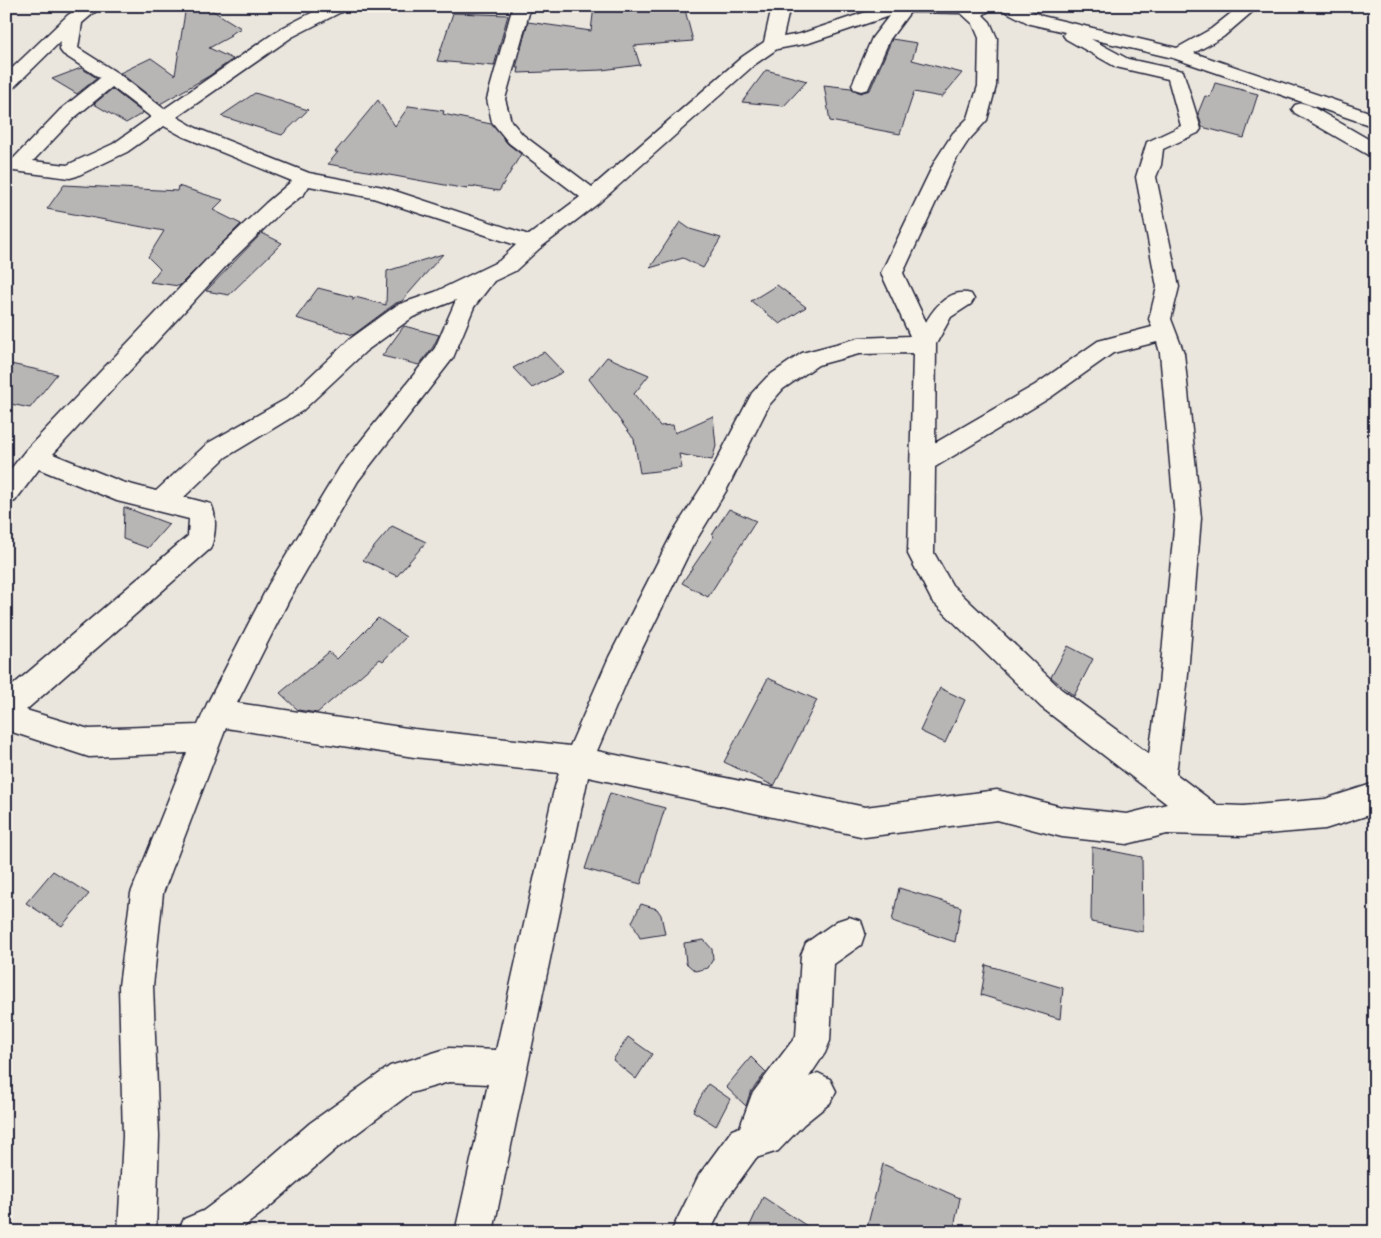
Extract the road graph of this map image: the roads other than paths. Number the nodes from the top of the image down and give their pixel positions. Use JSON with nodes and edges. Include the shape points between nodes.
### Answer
{"nodes":[{"id":1,"x":94,"y":6,"type":"edge"},
{"id":2,"x":339,"y":6,"type":"edge"},
{"id":3,"x":522,"y":6,"type":"edge"},
{"id":4,"x":781,"y":6,"type":"edge"},
{"id":5,"x":902,"y":6,"type":"edge"},
{"id":6,"x":1008,"y":6,"type":"edge"},
{"id":7,"x":1251,"y":6,"type":"edge"},
{"id":8,"x":906,"y":7,"type":"edge"},
{"id":9,"x":966,"y":7,"type":"edge"},
{"id":10,"x":74,"y":19,"type":"junction"},
{"id":11,"x":1036,"y":20,"type":"junction"},
{"id":12,"x":1072,"y":35,"type":"dead end"},
{"id":13,"x":772,"y":44,"type":"junction"},
{"id":14,"x":1180,"y":54,"type":"junction"},
{"id":15,"x":112,"y":78,"type":"junction"},
{"id":16,"x":1249,"y":78,"type":"junction"},
{"id":17,"x":6,"y":84,"type":"edge"},
{"id":18,"x":862,"y":84,"type":"dead end"},
{"id":19,"x":164,"y":118,"type":"junction"},
{"id":20,"x":1375,"y":121,"type":"edge"},
{"id":21,"x":1375,"y":150,"type":"edge"},
{"id":22,"x":12,"y":164,"type":"edge"},
{"id":23,"x":304,"y":179,"type":"junction"},
{"id":24,"x":593,"y":198,"type":"junction"},
{"id":25,"x":532,"y":243,"type":"junction"},
{"id":26,"x":486,"y":276,"type":"junction"},
{"id":27,"x":963,"y":299,"type":"dead end"},
{"id":28,"x":1164,"y":332,"type":"junction"},
{"id":29,"x":925,"y":344,"type":"junction"},
{"id":30,"x":35,"y":457,"type":"junction"},
{"id":31,"x":922,"y":463,"type":"junction"},
{"id":32,"x":6,"y":494,"type":"edge"},
{"id":33,"x":161,"y":503,"type":"junction"},
{"id":34,"x":6,"y":708,"type":"edge"},
{"id":35,"x":6,"y":717,"type":"edge"},
{"id":36,"x":212,"y":725,"type":"junction"},
{"id":37,"x":578,"y":761,"type":"junction"},
{"id":38,"x":1160,"y":780,"type":"junction"},
{"id":39,"x":1374,"y":800,"type":"edge"},
{"id":40,"x":1212,"y":820,"type":"junction"},
{"id":41,"x":849,"y":933,"type":"dead end"},
{"id":42,"x":509,"y":1068,"type":"junction"},
{"id":43,"x":818,"y":1091,"type":"dead end"},
{"id":44,"x":752,"y":1142,"type":"junction"},
{"id":45,"x":137,"y":1232,"type":"edge"},
{"id":46,"x":197,"y":1232,"type":"edge"},
{"id":47,"x":474,"y":1232,"type":"edge"},
{"id":48,"x":690,"y":1232,"type":"edge"}],
"edges":[{"from":1,"to":10,"type":"street"},
{"from":2,"to":19,"type":"street","via":[[286,33]]},
{"from":3,"to":24,"type":"street","via":[[496,99],[502,122],[516,139]]},
{"from":4,"to":13,"type":"street"},
{"from":5,"to":13,"type":"street","via":[[802,39]]},
{"from":6,"to":11,"type":"street"},
{"from":7,"to":14,"type":"street"},
{"from":8,"to":9,"type":"street"},
{"from":8,"to":18,"type":"street","via":[[881,38]]},
{"from":9,"to":11,"type":"street"},
{"from":9,"to":29,"type":"street","via":[[981,22],[988,38],[987,86],[976,120],[960,137],[945,161],[892,273]]},
{"from":10,"to":15,"type":"street","via":[[70,50]]},
{"from":10,"to":17,"type":"street"},
{"from":11,"to":14,"type":"street"},
{"from":12,"to":28,"type":"street","via":[[1122,63],[1176,75],[1191,129],[1154,146],[1146,177],[1168,286],[1160,319]]},
{"from":13,"to":24,"type":"street","via":[[748,60]]},
{"from":14,"to":16,"type":"street"},
{"from":15,"to":19,"type":"street"},
{"from":15,"to":22,"type":"street"},
{"from":16,"to":20,"type":"street"},
{"from":16,"to":21,"type":"street"},
{"from":19,"to":22,"type":"street","via":[[120,148],[70,172]]},
{"from":19,"to":23,"type":"street","via":[[189,132]]},
{"from":23,"to":25,"type":"street","via":[[376,192]]},
{"from":23,"to":30,"type":"street","via":[[219,260]]},
{"from":24,"to":25,"type":"street"},
{"from":25,"to":26,"type":"street","via":[[507,266]]},
{"from":26,"to":33,"type":"street","via":[[405,311],[358,345],[294,404],[217,450]]},
{"from":26,"to":36,"type":"street","via":[[464,305],[445,352],[349,474],[279,592]]},
{"from":27,"to":29,"type":"street","via":[[943,312]]},
{"from":28,"to":31,"type":"street","via":[[1106,347],[1044,391]]},
{"from":28,"to":38,"type":"street","via":[[1172,353],[1188,518],[1173,685]]},
{"from":29,"to":31,"type":"street"},
{"from":29,"to":37,"type":"street","via":[[859,346],[810,359],[775,383],[760,399],[717,484],[682,540],[627,649]]},
{"from":30,"to":32,"type":"street"},
{"from":30,"to":33,"type":"street","via":[[117,491]]},
{"from":31,"to":38,"type":"street","via":[[921,554],[942,593],[1051,698]]},
{"from":33,"to":34,"type":"street","via":[[202,511],[201,541]]},
{"from":35,"to":36,"type":"street","via":[[89,743]]},
{"from":36,"to":37,"type":"street"},
{"from":36,"to":45,"type":"street","via":[[147,893],[136,986],[141,1136]]},
{"from":37,"to":40,"type":"street","via":[[865,822],[997,805],[1062,822],[1127,828],[1167,819]]},
{"from":37,"to":42,"type":"street","via":[[568,794]]},
{"from":38,"to":40,"type":"street"},
{"from":39,"to":40,"type":"street","via":[[1325,814],[1243,821]]},
{"from":41,"to":44,"type":"street","via":[[818,955],[813,1041],[765,1107]]},
{"from":42,"to":46,"type":"street","via":[[449,1065],[402,1078],[323,1136],[213,1227]]},
{"from":42,"to":47,"type":"street"},
{"from":43,"to":44,"type":"street","via":[[791,1111],[765,1138]]},
{"from":44,"to":48,"type":"street","via":[[744,1143],[712,1188]]}]}
